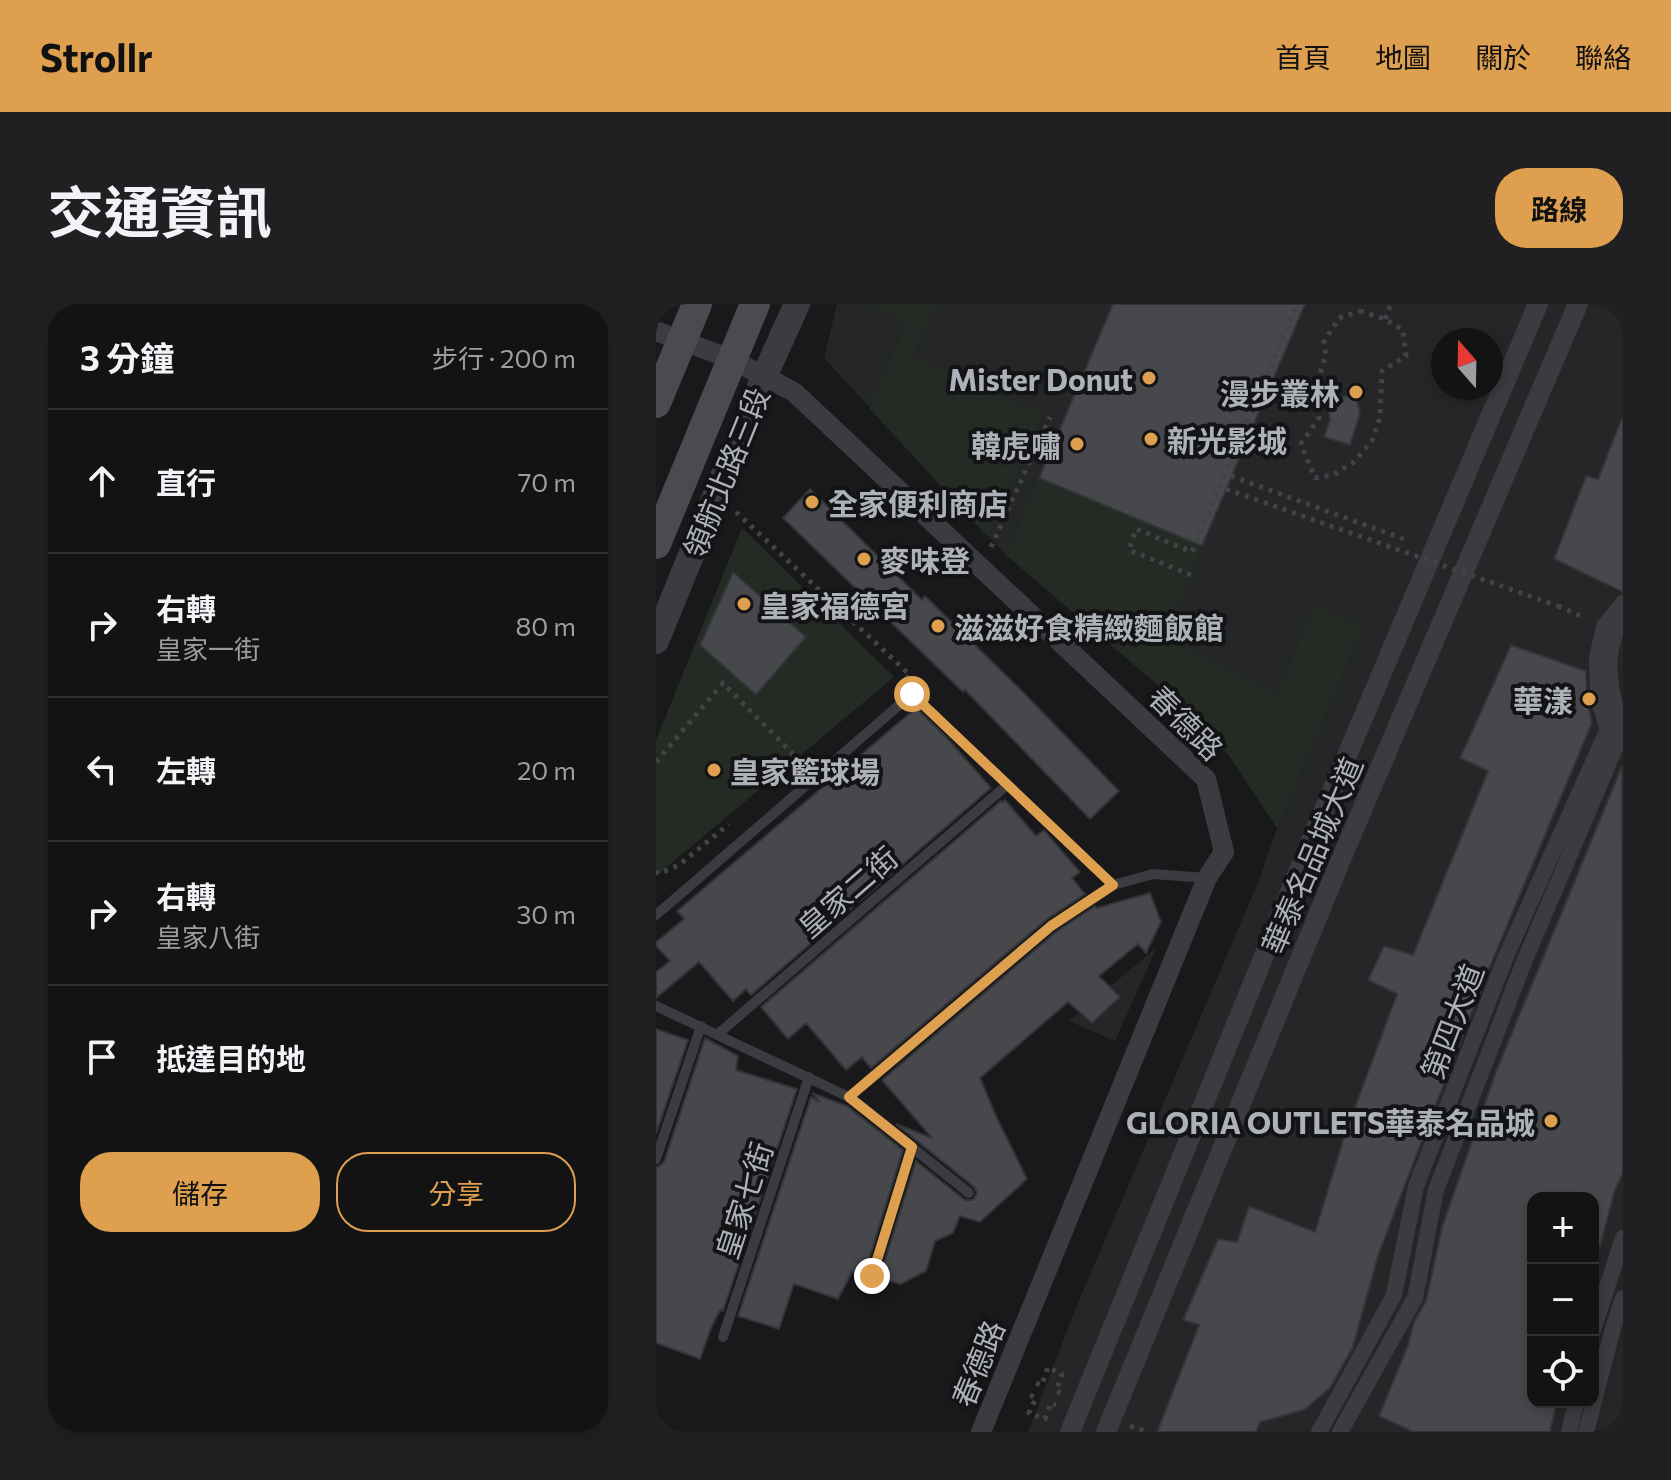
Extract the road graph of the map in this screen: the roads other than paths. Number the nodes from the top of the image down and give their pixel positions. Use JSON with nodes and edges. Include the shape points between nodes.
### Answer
{"nodes":[{"id":1,"x":697,"y":304,"type":"edge"},
{"id":2,"x":755,"y":304,"type":"edge"},
{"id":3,"x":797,"y":304,"type":"edge"},
{"id":4,"x":1538,"y":304,"type":"edge"},
{"id":5,"x":1578,"y":304,"type":"edge"},
{"id":6,"x":669,"y":336,"type":"edge"},
{"id":7,"x":731,"y":359,"type":"junction"},
{"id":8,"x":764,"y":377,"type":"junction"},
{"id":9,"x":656,"y":403,"type":"edge"},
{"id":10,"x":656,"y":544,"type":"edge"},
{"id":11,"x":1623,"y":603,"type":"edge"},
{"id":12,"x":1614,"y":626,"type":"edge"},
{"id":13,"x":656,"y":641,"type":"edge"},
{"id":14,"x":1007,"y":785,"type":"junction"},
{"id":15,"x":1207,"y":878,"type":"junction"},
{"id":16,"x":1113,"y":885,"type":"junction"},
{"id":17,"x":656,"y":915,"type":"edge"},
{"id":18,"x":656,"y":1006,"type":"edge"},
{"id":19,"x":701,"y":1026,"type":"junction"},
{"id":20,"x":718,"y":1034,"type":"junction"},
{"id":21,"x":809,"y":1077,"type":"junction"},
{"id":22,"x":849,"y":1097,"type":"junction"},
{"id":23,"x":912,"y":1147,"type":"junction"},
{"id":24,"x":656,"y":1159,"type":"edge"},
{"id":25,"x":969,"y":1193,"type":"dead end"},
{"id":26,"x":1623,"y":1238,"type":"edge"},
{"id":27,"x":872,"y":1276,"type":"dead end"},
{"id":28,"x":1623,"y":1298,"type":"edge"},
{"id":29,"x":1599,"y":1312,"type":"edge"},
{"id":30,"x":723,"y":1337,"type":"dead end"},
{"id":31,"x":1575,"y":1408,"type":"edge"},
{"id":32,"x":981,"y":1432,"type":"edge"},
{"id":33,"x":1070,"y":1432,"type":"edge"},
{"id":34,"x":1106,"y":1432,"type":"edge"},
{"id":35,"x":1319,"y":1432,"type":"edge"},
{"id":36,"x":1340,"y":1432,"type":"edge"},
{"id":37,"x":1569,"y":1432,"type":"edge"},
{"id":38,"x":1586,"y":1432,"type":"edge"}],
"edges":[{"from":1,"to":6,"type":"main road"},
{"from":2,"to":7,"type":"main road","name":"領航北路三段"},
{"from":3,"to":8,"type":"street","name":"領航北路三段"},
{"from":4,"to":33,"type":"street","name":"華泰名品城大道","via":[[1310,843]]},
{"from":5,"to":34,"type":"street","name":"華泰名品城大道","via":[[1342,857]]},
{"from":6,"to":7,"type":"street","name":"春德路"},
{"from":6,"to":9,"type":"main road"},
{"from":7,"to":8,"type":"street","name":"春德路"},
{"from":7,"to":10,"type":"main road","name":"領航北路三段"},
{"from":8,"to":13,"type":"street","name":"領航北路三段"},
{"from":8,"to":15,"type":"street","name":"春德路","via":[[794,392],[1206,779],[1224,852]]},
{"from":11,"to":12,"type":"street"},
{"from":12,"to":35,"type":"street","name":"第四大道","via":[[1597,658],[1598,699],[1608,729],[1507,954],[1416,1186],[1394,1295]]},
{"from":12,"to":36,"type":"street","name":"第四大道","via":[[1608,661],[1622,732],[1524,962],[1436,1190],[1415,1298]]},
{"from":14,"to":16,"type":"lane"},
{"from":14,"to":17,"type":"lane","via":[[912,694]]},
{"from":14,"to":20,"type":"lane","name":"皇家二街"},
{"from":15,"to":16,"type":"lane","via":[[1153,874]]},
{"from":15,"to":32,"type":"street","name":"春德路"},
{"from":16,"to":22,"type":"lane","via":[[1051,926]]},
{"from":18,"to":19,"type":"lane"},
{"from":19,"to":20,"type":"lane"},
{"from":19,"to":24,"type":"lane"},
{"from":20,"to":21,"type":"lane"},
{"from":21,"to":22,"type":"lane"},
{"from":21,"to":30,"type":"lane","name":"皇家七街"},
{"from":22,"to":23,"type":"lane"},
{"from":23,"to":25,"type":"lane"},
{"from":23,"to":27,"type":"lane"},
{"from":26,"to":29,"type":"street"},
{"from":28,"to":38,"type":"street"},
{"from":31,"to":37,"type":"street"}]}
